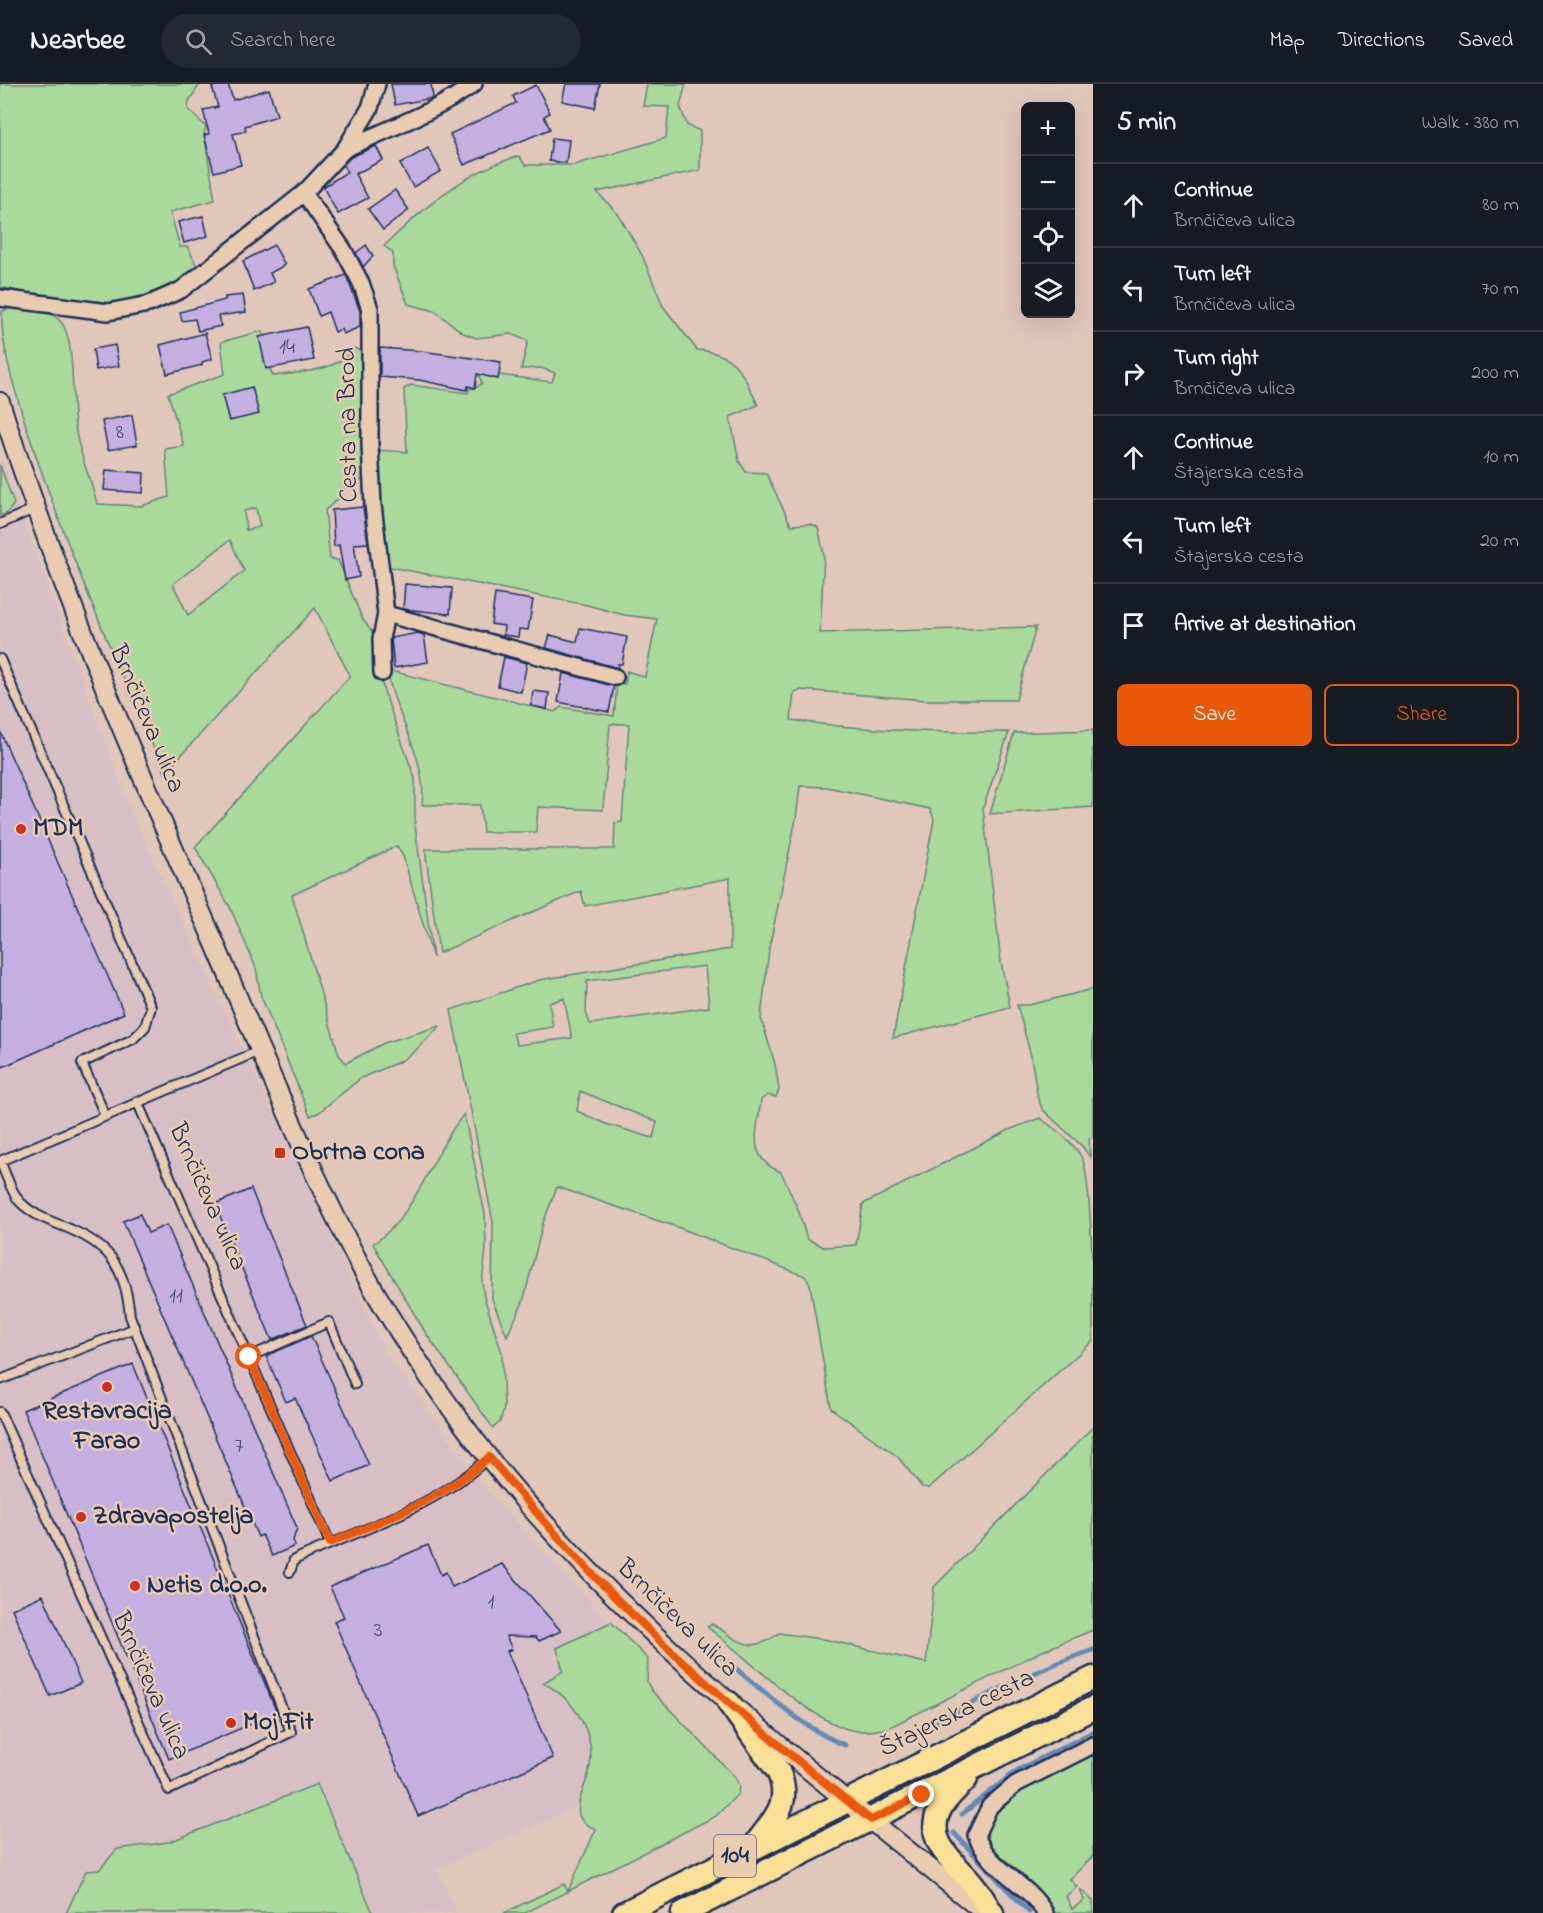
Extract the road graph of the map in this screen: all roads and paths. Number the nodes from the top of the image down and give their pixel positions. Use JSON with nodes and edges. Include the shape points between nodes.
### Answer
{"nodes":[{"id":1,"x":377,"y":84,"type":"edge"},
{"id":2,"x":474,"y":84,"type":"edge"},
{"id":3,"x":345,"y":149,"type":"junction"},
{"id":4,"x":304,"y":193,"type":"junction"},
{"id":5,"x":0,"y":298,"type":"edge"},
{"id":6,"x":0,"y":402,"type":"edge"},
{"id":7,"x":34,"y":509,"type":"junction"},
{"id":8,"x":0,"y":524,"type":"edge"},
{"id":9,"x":386,"y":614,"type":"junction"},
{"id":10,"x":0,"y":659,"type":"edge"},
{"id":11,"x":382,"y":673,"type":"dead end"},
{"id":12,"x":615,"y":677,"type":"dead end"},
{"id":13,"x":261,"y":1050,"type":"junction"},
{"id":14,"x":137,"y":1101,"type":"junction"},
{"id":15,"x":105,"y":1114,"type":"junction"},
{"id":16,"x":0,"y":1161,"type":"edge"},
{"id":17,"x":135,"y":1328,"type":"junction"},
{"id":18,"x":249,"y":1357,"type":"junction"},
{"id":19,"x":0,"y":1380,"type":"edge"},
{"id":20,"x":355,"y":1384,"type":"dead end"},
{"id":21,"x":0,"y":1412,"type":"edge"},
{"id":22,"x":489,"y":1457,"type":"junction"},
{"id":23,"x":330,"y":1543,"type":"junction"},
{"id":24,"x":290,"y":1572,"type":"dead end"},
{"id":25,"x":1093,"y":1678,"type":"edge"},
{"id":26,"x":729,"y":1703,"type":"junction"},
{"id":27,"x":1093,"y":1708,"type":"edge"},
{"id":28,"x":1093,"y":1745,"type":"edge"},
{"id":29,"x":977,"y":1768,"type":"junction"},
{"id":30,"x":846,"y":1800,"type":"junction"},
{"id":31,"x":871,"y":1820,"type":"junction"},
{"id":32,"x":753,"y":1847,"type":"junction"},
{"id":33,"x":624,"y":1913,"type":"edge"},
{"id":34,"x":683,"y":1913,"type":"edge"},
{"id":35,"x":985,"y":1913,"type":"edge"},
{"id":36,"x":992,"y":1913,"type":"edge"},
{"id":37,"x":1045,"y":1913,"type":"edge"}],
"edges":[{"from":1,"to":3,"type":"street","via":[[369,108]]},
{"from":2,"to":3,"type":"street","via":[[419,118]]},
{"from":3,"to":4,"type":"street"},
{"from":4,"to":5,"type":"street","via":[[181,290],[149,304],[108,312]]},
{"from":4,"to":9,"type":"street","name":"Cesta na Brod","via":[[343,249],[370,309],[370,445]]},
{"from":6,"to":7,"type":"street","name":"Brnčičeva ulica"},
{"from":7,"to":8,"type":"lane"},
{"from":7,"to":13,"type":"street","name":"Brnčičeva ulica","via":[[152,800]]},
{"from":9,"to":11,"type":"street","name":"Cesta na Brod","via":[[381,639]]},
{"from":9,"to":12,"type":"street"},
{"from":10,"to":15,"type":"lane","via":[[151,1007],[145,1027],[133,1039],[82,1064]]},
{"from":13,"to":14,"type":"lane","name":"Brnčičeva ulica"},
{"from":13,"to":22,"type":"street","name":"Brnčičeva ulica","via":[[361,1267],[425,1369]]},
{"from":14,"to":15,"type":"lane","name":"Brnčičeva ulica"},
{"from":14,"to":18,"type":"lane","name":"Brnčičeva ulica"},
{"from":15,"to":16,"type":"lane","name":"Brnčičeva ulica"},
{"from":16,"to":17,"type":"lane","name":"Brnčičeva ulica","via":[[18,1201],[35,1215],[85,1234],[114,1259]]},
{"from":17,"to":19,"type":"lane"},
{"from":17,"to":21,"type":"lane","name":"Brnčičeva ulica","via":[[291,1732],[169,1790]]},
{"from":18,"to":20,"type":"lane","via":[[329,1322]]},
{"from":18,"to":23,"type":"lane","name":"Brnčičeva ulica"},
{"from":22,"to":23,"type":"lane","via":[[431,1499]]},
{"from":22,"to":26,"type":"street","name":"Brnčičeva ulica","via":[[605,1587]]},
{"from":23,"to":24,"type":"lane","via":[[294,1560]]},
{"from":25,"to":30,"type":"main road","name":"Štajerska cesta","number":"104"},
{"from":26,"to":30,"type":"street","name":"Brnčičeva ulica"},
{"from":26,"to":32,"type":"main road","via":[[783,1781],[785,1795],[780,1810]]},
{"from":27,"to":29,"type":"main road","number":"104"},
{"from":28,"to":37,"type":"street","via":[[1016,1784],[990,1806],[976,1835],[981,1850]]},
{"from":29,"to":31,"type":"main road","number":"104"},
{"from":29,"to":36,"type":"main road","via":[[944,1803],[936,1830],[941,1848],[974,1884]]},
{"from":30,"to":31,"type":"street"},
{"from":30,"to":32,"type":"main road","name":"Štajerska cesta","number":"104"},
{"from":31,"to":34,"type":"main road","number":"104"},
{"from":31,"to":35,"type":"street"},
{"from":32,"to":33,"type":"main road","name":"Štajerska cesta","number":"104"}]}
